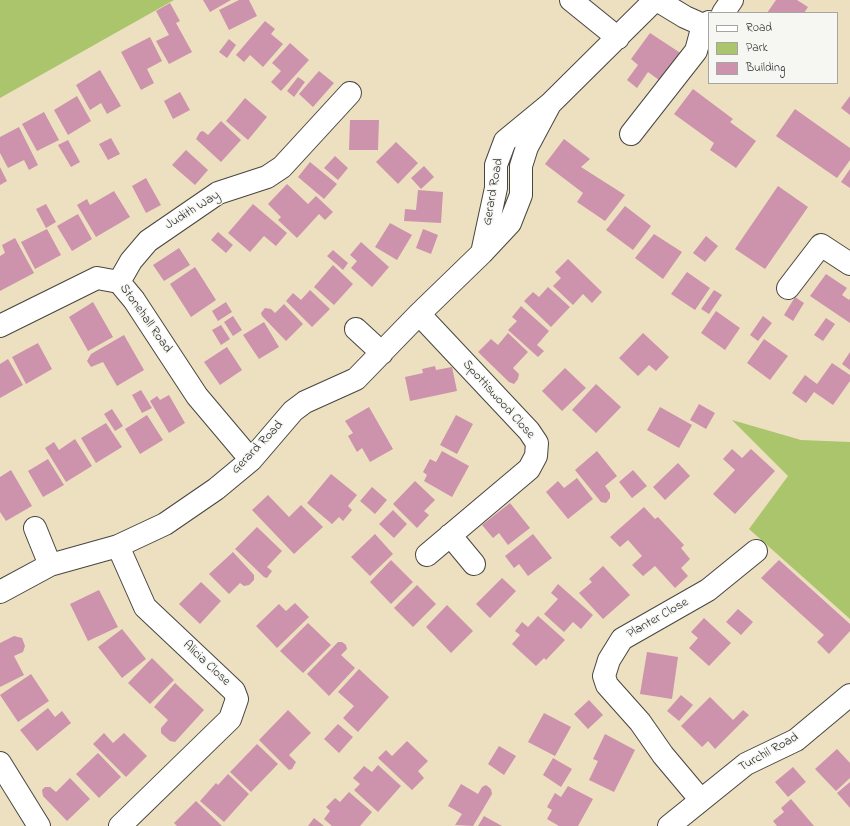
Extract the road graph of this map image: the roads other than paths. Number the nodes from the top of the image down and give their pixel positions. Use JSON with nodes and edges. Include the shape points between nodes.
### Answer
{"nodes":[{"id":1,"x":570,"y":0,"type":"edge"},
{"id":2,"x":656,"y":0,"type":"edge"},
{"id":3,"x":732,"y":0,"type":"edge"},
{"id":4,"x":724,"y":12,"type":"edge"},
{"id":5,"x":706,"y":23,"type":"edge"},
{"id":6,"x":618,"y":38,"type":"junction"},
{"id":7,"x":350,"y":93,"type":"dead end"},
{"id":8,"x":631,"y":134,"type":"dead end"},
{"id":9,"x":850,"y":264,"type":"edge"},
{"id":10,"x":119,"y":282,"type":"junction"},
{"id":11,"x":788,"y":288,"type":"dead end"},
{"id":12,"x":419,"y":314,"type":"junction"},
{"id":13,"x":0,"y":326,"type":"edge"},
{"id":14,"x":356,"y":329,"type":"dead end"},
{"id":15,"x":382,"y":353,"type":"junction"},
{"id":16,"x":250,"y":460,"type":"junction"},
{"id":17,"x":35,"y":528,"type":"dead end"},
{"id":18,"x":450,"y":535,"type":"junction"},
{"id":19,"x":118,"y":546,"type":"junction"},
{"id":20,"x":756,"y":551,"type":"dead end"},
{"id":21,"x":427,"y":555,"type":"dead end"},
{"id":22,"x":474,"y":564,"type":"dead end"},
{"id":23,"x":50,"y":565,"type":"junction"},
{"id":24,"x":0,"y":592,"type":"edge"},
{"id":25,"x":847,"y":705,"type":"edge"},
{"id":26,"x":0,"y":763,"type":"edge"},
{"id":27,"x":700,"y":799,"type":"junction"},
{"id":28,"x":39,"y":826,"type":"edge"},
{"id":29,"x":120,"y":826,"type":"edge"},
{"id":30,"x":669,"y":826,"type":"edge"}],
"edges":[{"from":1,"to":6,"type":"street"},
{"from":2,"to":5,"type":"street","via":[[685,18]]},
{"from":2,"to":6,"type":"street","name":"Gerard Road"},
{"from":3,"to":4,"type":"street"},
{"from":5,"to":8,"type":"street","via":[[696,51]]},
{"from":6,"to":12,"type":"street","name":"Gerard Road","via":[[550,104],[505,141],[496,165],[496,188],[482,253]]},
{"from":7,"to":10,"type":"street","name":"Judith Way","via":[[282,168],[268,177],[218,193],[148,241],[131,260]]},
{"from":9,"to":11,"type":"street","via":[[821,245]]},
{"from":10,"to":13,"type":"street","name":"Stonehall Road","via":[[97,278]]},
{"from":10,"to":16,"type":"street","name":"Stonehall Road","via":[[134,300],[197,396]]},
{"from":12,"to":15,"type":"street","name":"Gerard Road"},
{"from":12,"to":18,"type":"street","name":"Spottiswood Close","via":[[529,432],[537,444],[536,456],[529,469]]},
{"from":14,"to":15,"type":"street"},
{"from":15,"to":16,"type":"street","name":"Gerard Road","via":[[356,379],[305,402],[293,411]]},
{"from":16,"to":19,"type":"street","name":"Gerard Road","via":[[216,489],[165,524]]},
{"from":17,"to":23,"type":"street"},
{"from":18,"to":21,"type":"street","name":"Spottiswood Close"},
{"from":18,"to":22,"type":"street"},
{"from":19,"to":23,"type":"street","name":"Gerard Road"},
{"from":19,"to":29,"type":"street","name":"Alicia Close","via":[[145,607],[234,691],[237,699],[230,719]]},
{"from":20,"to":27,"type":"street","name":"Planter Close","via":[[708,590],[622,639],[609,660],[604,676],[607,685],[640,722],[663,755]]},
{"from":23,"to":24,"type":"street","name":"Gerard Road"},
{"from":25,"to":27,"type":"street","name":"Turchil Road","via":[[796,740],[746,764]]},
{"from":26,"to":28,"type":"street"},
{"from":27,"to":30,"type":"street","name":"Turchil Road"}]}
